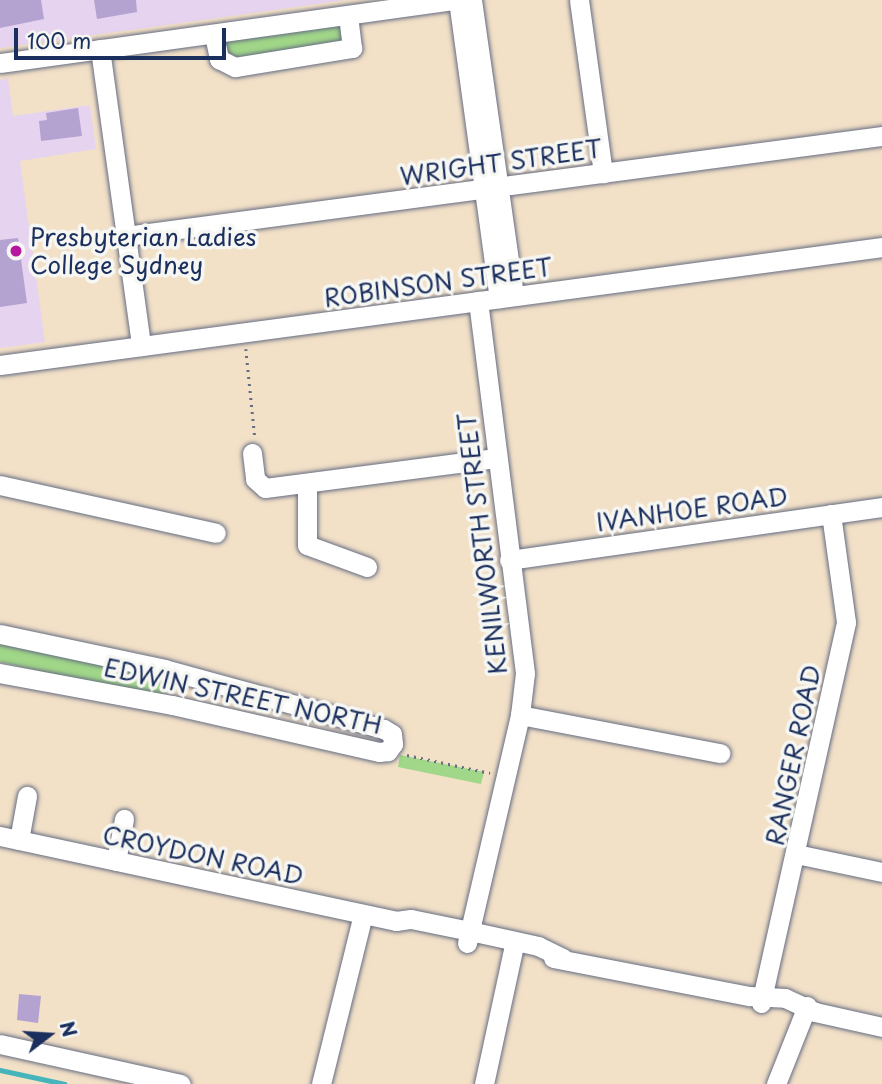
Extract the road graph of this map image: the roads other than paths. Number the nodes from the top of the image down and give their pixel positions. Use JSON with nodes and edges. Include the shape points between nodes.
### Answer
{"nodes":[{"id":1,"x":456,"y":0,"type":"edge"},
{"id":2,"x":472,"y":0,"type":"edge"},
{"id":3,"x":579,"y":0,"type":"edge"},
{"id":4,"x":348,"y":15,"type":"junction"},
{"id":5,"x":214,"y":35,"type":"junction"},
{"id":6,"x":100,"y":49,"type":"junction"},
{"id":7,"x":0,"y":63,"type":"edge"},
{"id":8,"x":882,"y":136,"type":"edge"},
{"id":9,"x":603,"y":173,"type":"junction"},
{"id":10,"x":490,"y":188,"type":"junction"},
{"id":11,"x":126,"y":236,"type":"junction"},
{"id":12,"x":882,"y":247,"type":"edge"},
{"id":13,"x":507,"y":297,"type":"junction"},
{"id":14,"x":478,"y":301,"type":"junction"},
{"id":15,"x":141,"y":346,"type":"junction"},
{"id":16,"x":0,"y":365,"type":"edge"},
{"id":17,"x":252,"y":453,"type":"road end"},
{"id":18,"x":496,"y":457,"type":"junction"},
{"id":19,"x":307,"y":483,"type":"junction"},
{"id":20,"x":0,"y":485,"type":"edge"},
{"id":21,"x":882,"y":507,"type":"edge"},
{"id":22,"x":831,"y":514,"type":"junction"},
{"id":23,"x":216,"y":533,"type":"dead end"},
{"id":24,"x":509,"y":560,"type":"junction"},
{"id":25,"x":367,"y":567,"type":"dead end"},
{"id":26,"x":0,"y":634,"type":"edge"},
{"id":27,"x":0,"y":673,"type":"edge"},
{"id":28,"x":176,"y":674,"type":"junction"},
{"id":29,"x":172,"y":705,"type":"junction"},
{"id":30,"x":520,"y":715,"type":"junction"},
{"id":31,"x":720,"y":753,"type":"dead end"},
{"id":32,"x":27,"y":796,"type":"dead end"},
{"id":33,"x":124,"y":819,"type":"dead end"},
{"id":34,"x":10,"y":838,"type":"edge"},
{"id":35,"x":796,"y":854,"type":"junction"},
{"id":36,"x":116,"y":861,"type":"junction"},
{"id":37,"x":882,"y":872,"type":"edge"},
{"id":38,"x":363,"y":914,"type":"junction"},
{"id":39,"x":469,"y":937,"type":"junction"},
{"id":40,"x":513,"y":947,"type":"junction"},
{"id":41,"x":758,"y":999,"type":"junction"},
{"id":42,"x":809,"y":1010,"type":"junction"},
{"id":43,"x":882,"y":1027,"type":"edge"},
{"id":44,"x":0,"y":1044,"type":"edge"},
{"id":45,"x":181,"y":1084,"type":"edge"},
{"id":46,"x":321,"y":1084,"type":"edge"},
{"id":47,"x":484,"y":1084,"type":"edge"},
{"id":48,"x":776,"y":1084,"type":"edge"}],
"edges":[{"from":1,"to":4,"type":"street"},
{"from":1,"to":10,"type":"street"},
{"from":2,"to":10,"type":"street"},
{"from":3,"to":9,"type":"street"},
{"from":4,"to":5,"type":"street"},
{"from":4,"to":5,"type":"street","via":[[352,48],[234,67],[219,59]]},
{"from":5,"to":6,"type":"street"},
{"from":6,"to":7,"type":"street"},
{"from":6,"to":11,"type":"street"},
{"from":8,"to":9,"type":"street","name":"WRIGHT STREET"},
{"from":9,"to":10,"type":"street","name":"WRIGHT STREET"},
{"from":10,"to":11,"type":"street","name":"WRIGHT STREET"},
{"from":10,"to":13,"type":"street"},
{"from":11,"to":15,"type":"street"},
{"from":12,"to":13,"type":"street","name":"ROBINSON STREET"},
{"from":13,"to":14,"type":"street","name":"ROBINSON STREET"},
{"from":14,"to":15,"type":"street","name":"ROBINSON STREET"},
{"from":14,"to":18,"type":"street","name":"KENILWORTH STREET"},
{"from":15,"to":16,"type":"street","name":"ROBINSON STREET"},
{"from":17,"to":19,"type":"street","via":[[260,486]]},
{"from":18,"to":19,"type":"street"},
{"from":18,"to":24,"type":"street","name":"KENILWORTH STREET"},
{"from":19,"to":25,"type":"street","via":[[307,545]]},
{"from":20,"to":23,"type":"street"},
{"from":21,"to":22,"type":"street","name":"IVANHOE ROAD"},
{"from":22,"to":24,"type":"street","name":"IVANHOE ROAD"},
{"from":22,"to":35,"type":"street","name":"RANGER ROAD","via":[[846,622]]},
{"from":24,"to":30,"type":"street","name":"KENILWORTH STREET","via":[[525,673]]},
{"from":26,"to":28,"type":"street","name":"EDWIN STREET NORTH"},
{"from":27,"to":29,"type":"street","name":"EDWIN STREET NORTH"},
{"from":28,"to":29,"type":"street"},
{"from":28,"to":29,"type":"street","name":"EDWIN STREET NORTH","via":[[384,729],[394,739],[388,751],[305,738]]},
{"from":30,"to":31,"type":"street"},
{"from":30,"to":39,"type":"street","name":"KENILWORTH STREET"},
{"from":32,"to":34,"type":"street"},
{"from":33,"to":36,"type":"street"},
{"from":34,"to":36,"type":"street","name":"CROYDON ROAD"},
{"from":35,"to":37,"type":"street"},
{"from":35,"to":41,"type":"street","name":"RANGER ROAD"},
{"from":36,"to":38,"type":"street","name":"CROYDON ROAD"},
{"from":38,"to":39,"type":"street","name":"CROYDON ROAD","via":[[397,921],[409,930]]},
{"from":38,"to":46,"type":"street"},
{"from":39,"to":40,"type":"street","name":"CROYDON ROAD"},
{"from":40,"to":41,"type":"street","name":"CROYDON ROAD"},
{"from":40,"to":47,"type":"street"},
{"from":41,"to":42,"type":"street","name":"CROYDON ROAD"},
{"from":42,"to":43,"type":"street","name":"CROYDON ROAD"},
{"from":42,"to":48,"type":"street"},
{"from":44,"to":45,"type":"street"}]}
